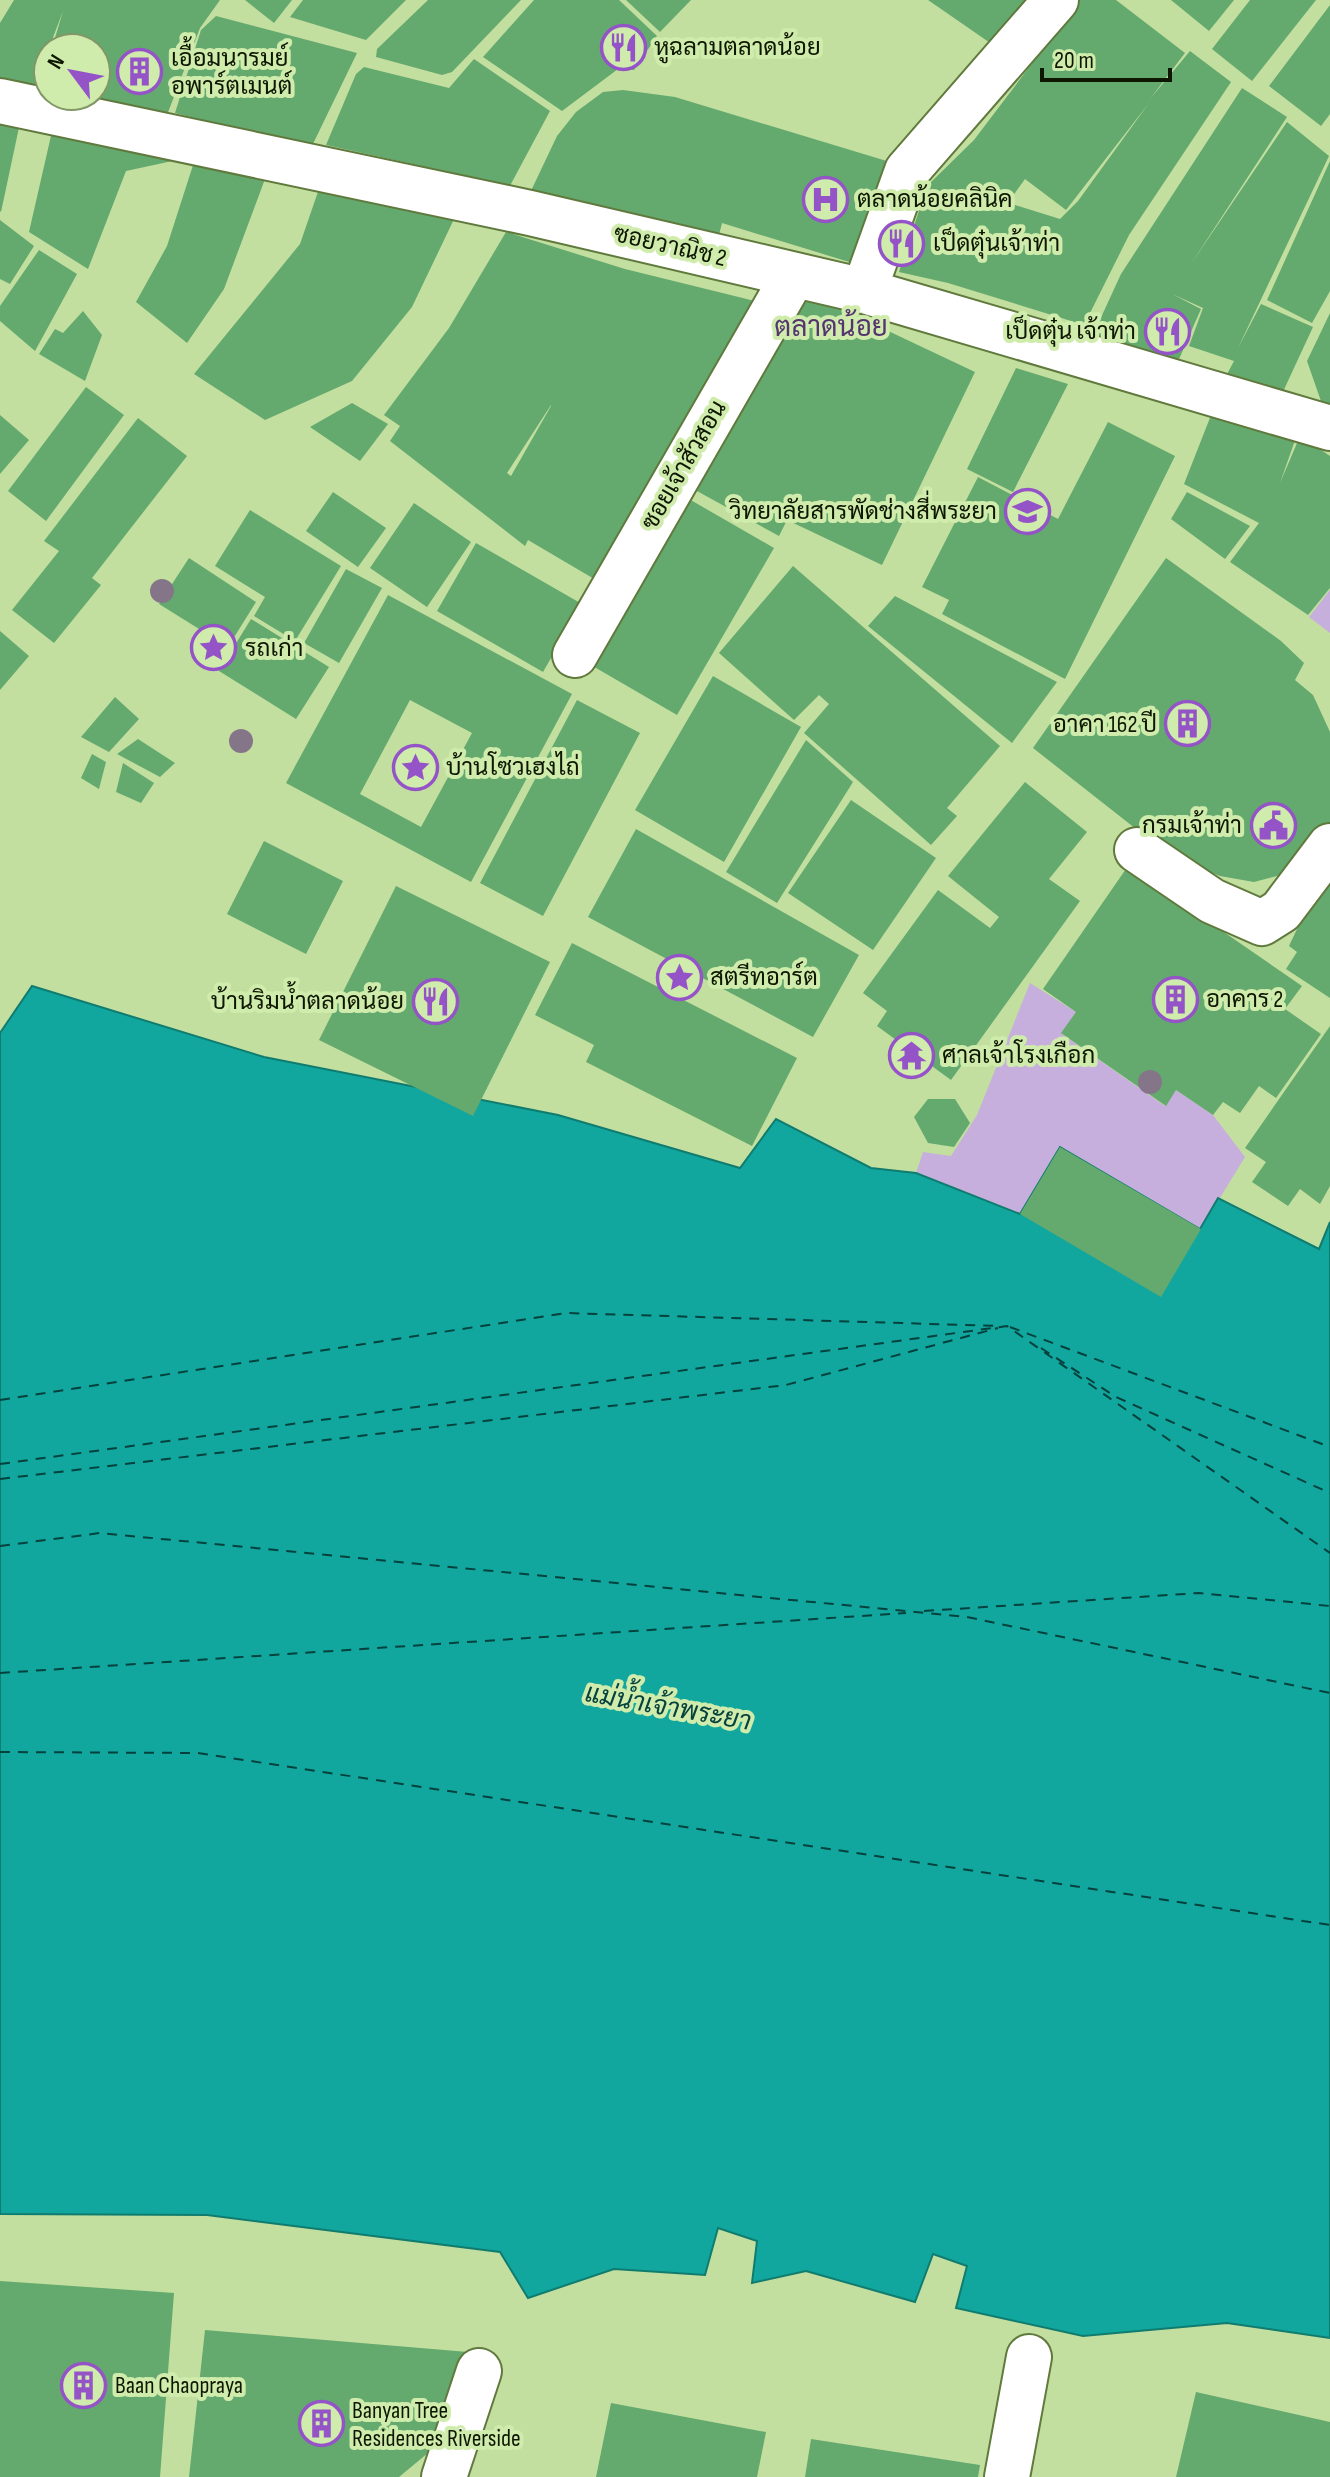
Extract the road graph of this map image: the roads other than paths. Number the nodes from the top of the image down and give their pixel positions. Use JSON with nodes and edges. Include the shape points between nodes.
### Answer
{"nodes":[{"id":1,"x":1056,"y":0,"type":"edge"},
{"id":2,"x":0,"y":101,"type":"edge"},
{"id":3,"x":794,"y":275,"type":"junction"},
{"id":4,"x":864,"y":291,"type":"junction"},
{"id":5,"x":1330,"y":428,"type":"edge"},
{"id":6,"x":575,"y":655,"type":"dead end"},
{"id":7,"x":1330,"y":846,"type":"edge"},
{"id":8,"x":1137,"y":850,"type":"dead end"},
{"id":9,"x":1029,"y":2357,"type":"dead end"},
{"id":10,"x":479,"y":2371,"type":"dead end"},
{"id":11,"x":444,"y":2477,"type":"edge"},
{"id":12,"x":1007,"y":2477,"type":"edge"}],
"edges":[{"from":1,"to":4,"type":"street","via":[[907,171]]},
{"from":2,"to":3,"type":"street","name":"ซอยวาณิช 2","via":[[530,213]]},
{"from":3,"to":4,"type":"street","name":"ซอยวาณิช 2"},
{"from":3,"to":6,"type":"street","name":"ซอยเจ้าสัวสอน"},
{"from":4,"to":5,"type":"street","name":"ซอยวาณิช 2"},
{"from":7,"to":8,"type":"street","via":[[1281,911],[1262,923],[1212,901]]},
{"from":9,"to":12,"type":"street"},
{"from":10,"to":11,"type":"street"}]}
